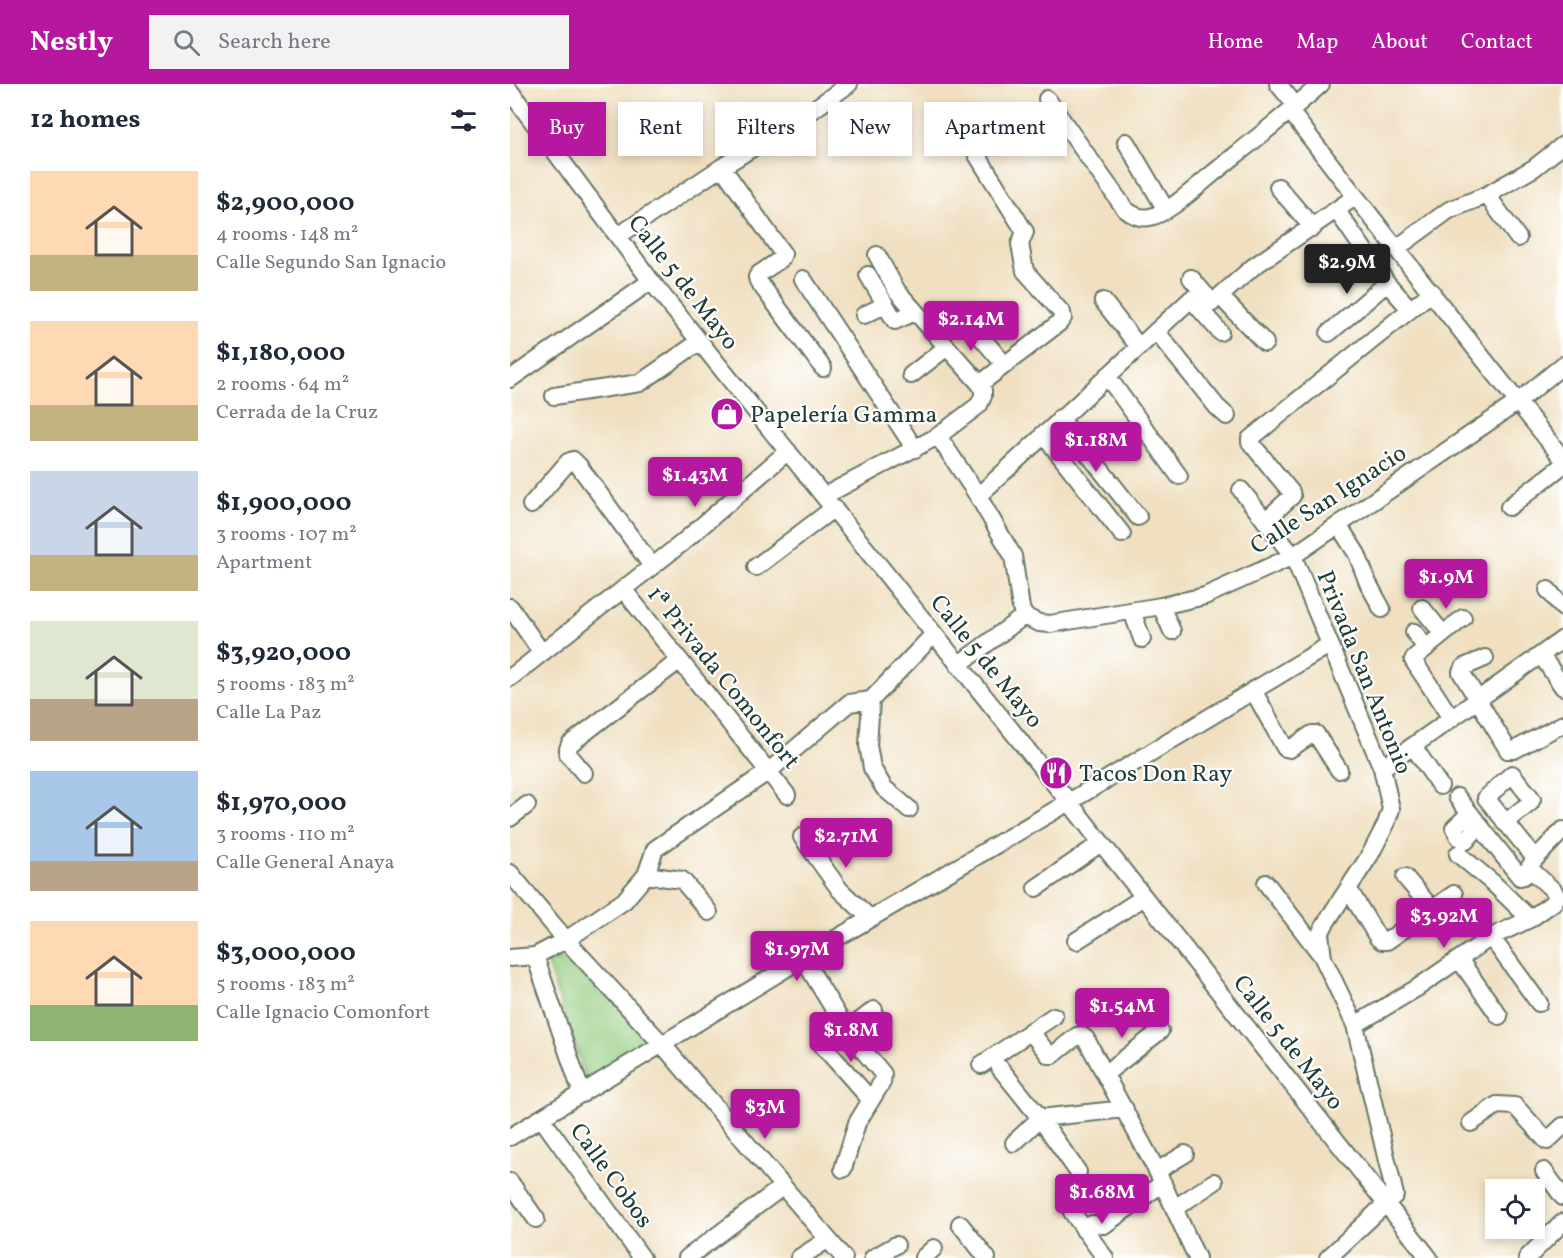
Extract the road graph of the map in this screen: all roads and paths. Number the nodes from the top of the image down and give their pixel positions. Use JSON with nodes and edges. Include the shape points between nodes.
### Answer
{"nodes":[{"id":1,"x":849,"y":84,"type":"edge"},
{"id":2,"x":1278,"y":84,"type":"edge"},
{"id":3,"x":1321,"y":84,"type":"edge"},
{"id":4,"x":510,"y":91,"type":"edge"},
{"id":5,"x":1047,"y":99,"type":"dead end"},
{"id":6,"x":1293,"y":109,"type":"junction"},
{"id":7,"x":1126,"y":142,"type":"dead end"},
{"id":8,"x":1563,"y":145,"type":"edge"},
{"id":9,"x":978,"y":156,"type":"edge"},
{"id":10,"x":722,"y":167,"type":"junction"},
{"id":11,"x":1278,"y":187,"type":"dead end"},
{"id":12,"x":1487,"y":195,"type":"junction"},
{"id":13,"x":1355,"y":197,"type":"junction"},
{"id":14,"x":1166,"y":210,"type":"junction"},
{"id":15,"x":1337,"y":211,"type":"junction"},
{"id":16,"x":1313,"y":228,"type":"junction"},
{"id":17,"x":618,"y":236,"type":"junction"},
{"id":18,"x":1518,"y":238,"type":"dead end"},
{"id":19,"x":1397,"y":248,"type":"junction"},
{"id":20,"x":877,"y":255,"type":"dead end"},
{"id":21,"x":868,"y":275,"type":"dead end"},
{"id":22,"x":1191,"y":278,"type":"dead end"},
{"id":23,"x":803,"y":279,"type":"dead end"},
{"id":24,"x":651,"y":281,"type":"junction"},
{"id":25,"x":1387,"y":283,"type":"junction"},
{"id":26,"x":1432,"y":292,"type":"junction"},
{"id":27,"x":1206,"y":297,"type":"junction"},
{"id":28,"x":1103,"y":301,"type":"dead end"},
{"id":29,"x":885,"y":304,"type":"junction"},
{"id":30,"x":1410,"y":309,"type":"junction"},
{"id":31,"x":915,"y":312,"type":"junction"},
{"id":32,"x":864,"y":315,"type":"dead end"},
{"id":33,"x":964,"y":317,"type":"dead end"},
{"id":34,"x":1156,"y":331,"type":"junction"},
{"id":35,"x":1221,"y":332,"type":"dead end"},
{"id":36,"x":1329,"y":333,"type":"dead end"},
{"id":37,"x":699,"y":342,"type":"junction"},
{"id":38,"x":1265,"y":343,"type":"dead end"},
{"id":39,"x":947,"y":347,"type":"junction"},
{"id":40,"x":1139,"y":347,"type":"junction"},
{"id":41,"x":1004,"y":364,"type":"junction"},
{"id":42,"x":1563,"y":365,"type":"edge"},
{"id":43,"x":823,"y":368,"type":"dead end"},
{"id":44,"x":911,"y":375,"type":"dead end"},
{"id":45,"x":1107,"y":376,"type":"junction"},
{"id":46,"x":510,"y":379,"type":"edge"},
{"id":47,"x":980,"y":384,"type":"junction"},
{"id":48,"x":554,"y":396,"type":"dead end"},
{"id":49,"x":1518,"y":402,"type":"junction"},
{"id":50,"x":1227,"y":416,"type":"dead end"},
{"id":51,"x":1060,"y":418,"type":"junction"},
{"id":52,"x":1043,"y":434,"type":"junction"},
{"id":53,"x":939,"y":436,"type":"junction"},
{"id":54,"x":915,"y":449,"type":"junction"},
{"id":55,"x":788,"y":451,"type":"junction"},
{"id":56,"x":1563,"y":459,"type":"edge"},
{"id":57,"x":1563,"y":465,"type":"edge"},
{"id":58,"x":1179,"y":476,"type":"dead end"},
{"id":59,"x":1241,"y":490,"type":"dead end"},
{"id":60,"x":978,"y":496,"type":"junction"},
{"id":61,"x":829,"y":502,"type":"junction"},
{"id":62,"x":531,"y":505,"type":"dead end"},
{"id":63,"x":1509,"y":507,"type":"dead end"},
{"id":64,"x":1138,"y":517,"type":"dead end"},
{"id":65,"x":1265,"y":521,"type":"junction"},
{"id":66,"x":1339,"y":526,"type":"junction"},
{"id":67,"x":1122,"y":534,"type":"dead end"},
{"id":68,"x":1293,"y":556,"type":"junction"},
{"id":69,"x":652,"y":566,"type":"junction"},
{"id":70,"x":756,"y":567,"type":"dead end"},
{"id":71,"x":623,"y":589,"type":"junction"},
{"id":72,"x":1548,"y":590,"type":"dead end"},
{"id":73,"x":1161,"y":606,"type":"junction"},
{"id":74,"x":510,"y":607,"type":"edge"},
{"id":75,"x":1422,"y":608,"type":"dead end"},
{"id":76,"x":1563,"y":608,"type":"edge"},
{"id":77,"x":1382,"y":609,"type":"dead end"},
{"id":78,"x":1132,"y":610,"type":"junction"},
{"id":79,"x":1024,"y":616,"type":"junction"},
{"id":80,"x":1463,"y":618,"type":"dead end"},
{"id":81,"x":1172,"y":631,"type":"dead end"},
{"id":82,"x":1414,"y":632,"type":"dead end"},
{"id":83,"x":934,"y":634,"type":"junction"},
{"id":84,"x":1443,"y":634,"type":"junction"},
{"id":85,"x":1142,"y":639,"type":"dead end"},
{"id":86,"x":1563,"y":639,"type":"edge"},
{"id":87,"x":1329,"y":645,"type":"junction"},
{"id":88,"x":1426,"y":648,"type":"junction"},
{"id":89,"x":542,"y":653,"type":"junction"},
{"id":90,"x":1541,"y":655,"type":"junction"},
{"id":91,"x":1485,"y":658,"type":"dead end"},
{"id":92,"x":680,"y":660,"type":"junction"},
{"id":93,"x":958,"y":665,"type":"junction"},
{"id":94,"x":510,"y":678,"type":"edge"},
{"id":95,"x":1563,"y":687,"type":"edge"},
{"id":96,"x":1253,"y":690,"type":"junction"},
{"id":97,"x":1478,"y":699,"type":"junction"},
{"id":98,"x":871,"y":700,"type":"junction"},
{"id":99,"x":1451,"y":718,"type":"junction"},
{"id":100,"x":1563,"y":724,"type":"edge"},
{"id":101,"x":1413,"y":746,"type":"junction"},
{"id":102,"x":1382,"y":768,"type":"junction"},
{"id":103,"x":1339,"y":770,"type":"dead end"},
{"id":104,"x":769,"y":771,"type":"junction"},
{"id":105,"x":584,"y":773,"type":"dead end"},
{"id":106,"x":1440,"y":786,"type":"dead end"},
{"id":107,"x":787,"y":795,"type":"dead end"},
{"id":108,"x":1457,"y":797,"type":"dead end"},
{"id":109,"x":1069,"y":802,"type":"junction"},
{"id":110,"x":527,"y":805,"type":"dead end"},
{"id":111,"x":909,"y":809,"type":"dead end"},
{"id":112,"x":510,"y":818,"type":"edge"},
{"id":113,"x":1505,"y":823,"type":"junction"},
{"id":114,"x":1563,"y":830,"type":"edge"},
{"id":115,"x":802,"y":837,"type":"dead end"},
{"id":116,"x":1101,"y":843,"type":"junction"},
{"id":117,"x":1458,"y":854,"type":"dead end"},
{"id":118,"x":1532,"y":864,"type":"junction"},
{"id":119,"x":510,"y":873,"type":"edge"},
{"id":120,"x":646,"y":875,"type":"junction"},
{"id":121,"x":1405,"y":877,"type":"dead end"},
{"id":122,"x":1266,"y":883,"type":"dead end"},
{"id":123,"x":1036,"y":888,"type":"dead end"},
{"id":124,"x":1349,"y":890,"type":"junction"},
{"id":125,"x":1454,"y":894,"type":"dead end"},
{"id":126,"x":1144,"y":897,"type":"junction"},
{"id":127,"x":1432,"y":909,"type":"junction"},
{"id":128,"x":709,"y":912,"type":"dead end"},
{"id":129,"x":870,"y":918,"type":"junction"},
{"id":130,"x":1530,"y":919,"type":"junction"},
{"id":131,"x":1491,"y":937,"type":"junction"},
{"id":132,"x":566,"y":940,"type":"junction"},
{"id":133,"x":1076,"y":941,"type":"dead end"},
{"id":134,"x":535,"y":956,"type":"junction"},
{"id":135,"x":1323,"y":957,"type":"junction"},
{"id":136,"x":510,"y":958,"type":"edge"},
{"id":137,"x":803,"y":958,"type":"junction"},
{"id":138,"x":1459,"y":959,"type":"junction"},
{"id":139,"x":1539,"y":1003,"type":"dead end"},
{"id":140,"x":873,"y":1010,"type":"dead end"},
{"id":141,"x":1054,"y":1016,"type":"dead end"},
{"id":142,"x":1499,"y":1016,"type":"dead end"},
{"id":143,"x":1355,"y":1025,"type":"junction"},
{"id":144,"x":847,"y":1031,"type":"junction"},
{"id":145,"x":1030,"y":1031,"type":"junction"},
{"id":146,"x":1160,"y":1031,"type":"dead end"},
{"id":147,"x":662,"y":1044,"type":"junction"},
{"id":148,"x":823,"y":1046,"type":"dead end"},
{"id":149,"x":981,"y":1065,"type":"dead end"},
{"id":150,"x":1000,"y":1068,"type":"dead end"},
{"id":151,"x":1105,"y":1074,"type":"junction"},
{"id":152,"x":582,"y":1094,"type":"junction"},
{"id":153,"x":870,"y":1099,"type":"junction"},
{"id":154,"x":1125,"y":1109,"type":"junction"},
{"id":155,"x":1040,"y":1118,"type":"junction"},
{"id":156,"x":542,"y":1119,"type":"junction"},
{"id":157,"x":1471,"y":1123,"type":"dead end"},
{"id":158,"x":1563,"y":1126,"type":"edge"},
{"id":159,"x":510,"y":1137,"type":"edge"},
{"id":160,"x":1014,"y":1143,"type":"dead end"},
{"id":161,"x":1185,"y":1154,"type":"dead end"},
{"id":162,"x":843,"y":1169,"type":"dead end"},
{"id":163,"x":1545,"y":1171,"type":"dead end"},
{"id":164,"x":1078,"y":1172,"type":"dead end"},
{"id":165,"x":1160,"y":1177,"type":"junction"},
{"id":166,"x":510,"y":1182,"type":"edge"},
{"id":167,"x":1214,"y":1182,"type":"dead end"},
{"id":168,"x":782,"y":1187,"type":"junction"},
{"id":169,"x":1563,"y":1197,"type":"edge"},
{"id":170,"x":1386,"y":1204,"type":"junction"},
{"id":171,"x":1175,"y":1208,"type":"junction"},
{"id":172,"x":1072,"y":1212,"type":"dead end"},
{"id":173,"x":536,"y":1219,"type":"dead end"},
{"id":174,"x":1563,"y":1222,"type":"edge"},
{"id":175,"x":960,"y":1224,"type":"dead end"},
{"id":176,"x":1084,"y":1230,"type":"junction"},
{"id":177,"x":827,"y":1240,"type":"junction"},
{"id":178,"x":896,"y":1245,"type":"dead end"},
{"id":179,"x":1191,"y":1256,"type":"edge"},
{"id":180,"x":642,"y":1258,"type":"edge"},
{"id":181,"x":687,"y":1258,"type":"edge"},
{"id":182,"x":799,"y":1258,"type":"edge"},
{"id":183,"x":844,"y":1258,"type":"edge"},
{"id":184,"x":873,"y":1258,"type":"edge"},
{"id":185,"x":987,"y":1258,"type":"edge"},
{"id":186,"x":1105,"y":1258,"type":"edge"},
{"id":187,"x":1328,"y":1258,"type":"edge"},
{"id":188,"x":1430,"y":1258,"type":"edge"},
{"id":189,"x":1527,"y":1258,"type":"edge"}],
"edges":[{"from":1,"to":10,"type":"street"},
{"from":2,"to":6,"type":"street"},
{"from":3,"to":6,"type":"street"},
{"from":4,"to":17,"type":"street","name":"Calle 5 de Mayo"},
{"from":5,"to":14,"type":"street","via":[[1131,215],[1151,217]]},
{"from":6,"to":13,"type":"street"},
{"from":6,"to":14,"type":"street"},
{"from":7,"to":14,"type":"street"},
{"from":8,"to":12,"type":"street","via":[[1534,168]]},
{"from":9,"to":41,"type":"street","via":[[1025,232],[1020,244],[1025,271],[1063,318]]},
{"from":10,"to":17,"type":"street"},
{"from":10,"to":43,"type":"street","via":[[783,254],[756,277]]},
{"from":11,"to":16,"type":"street"},
{"from":12,"to":18,"type":"street"},
{"from":12,"to":19,"type":"street","via":[[1449,210]]},
{"from":13,"to":15,"type":"street"},
{"from":13,"to":19,"type":"street"},
{"from":15,"to":16,"type":"street"},
{"from":15,"to":25,"type":"street"},
{"from":16,"to":27,"type":"street"},
{"from":17,"to":24,"type":"street","name":"Calle 5 de Mayo"},
{"from":19,"to":26,"type":"street"},
{"from":20,"to":31,"type":"street","via":[[897,291]]},
{"from":21,"to":29,"type":"street"},
{"from":22,"to":27,"type":"street"},
{"from":23,"to":54,"type":"street"},
{"from":24,"to":37,"type":"street","name":"Calle 5 de Mayo"},
{"from":24,"to":46,"type":"street"},
{"from":25,"to":30,"type":"street"},
{"from":25,"to":36,"type":"street"},
{"from":26,"to":30,"type":"street"},
{"from":26,"to":49,"type":"street"},
{"from":27,"to":34,"type":"street"},
{"from":27,"to":35,"type":"street"},
{"from":27,"to":38,"type":"street"},
{"from":28,"to":40,"type":"street"},
{"from":29,"to":31,"type":"street","via":[[895,321]]},
{"from":29,"to":32,"type":"street"},
{"from":30,"to":65,"type":"street","via":[[1250,439],[1292,496]]},
{"from":31,"to":39,"type":"street"},
{"from":33,"to":41,"type":"street"},
{"from":34,"to":40,"type":"street"},
{"from":34,"to":50,"type":"street"},
{"from":37,"to":48,"type":"street","via":[[640,383]]},
{"from":37,"to":55,"type":"street","name":"Calle 5 de Mayo"},
{"from":39,"to":44,"type":"street"},
{"from":39,"to":47,"type":"street"},
{"from":40,"to":45,"type":"street"},
{"from":41,"to":47,"type":"street"},
{"from":42,"to":49,"type":"street","name":"Calle San Ignacio"},
{"from":45,"to":51,"type":"street"},
{"from":45,"to":58,"type":"street"},
{"from":47,"to":53,"type":"street","via":[[983,396],[979,405]]},
{"from":49,"to":56,"type":"street"},
{"from":49,"to":66,"type":"street","name":"Calle San Ignacio"},
{"from":51,"to":52,"type":"street"},
{"from":51,"to":64,"type":"street"},
{"from":52,"to":60,"type":"street"},
{"from":52,"to":67,"type":"street"},
{"from":53,"to":54,"type":"street"},
{"from":53,"to":60,"type":"street"},
{"from":54,"to":61,"type":"street"},
{"from":55,"to":61,"type":"street","name":"Calle 5 de Mayo"},
{"from":55,"to":69,"type":"street","name":"1ª Privada Comonfort"},
{"from":57,"to":63,"type":"street"},
{"from":59,"to":65,"type":"street","name":"Privada San Antonio"},
{"from":60,"to":79,"type":"street","via":[[1013,556]]},
{"from":61,"to":70,"type":"street"},
{"from":61,"to":83,"type":"street","name":"Calle 5 de Mayo"},
{"from":62,"to":69,"type":"street","via":[[573,460]]},
{"from":65,"to":68,"type":"street","name":"Privada San Antonio"},
{"from":66,"to":68,"type":"street","name":"Calle San Ignacio"},
{"from":66,"to":77,"type":"street","via":[[1357,554]]},
{"from":68,"to":73,"type":"street","name":"Calle San Ignacio","via":[[1205,596]]},
{"from":68,"to":87,"type":"street","name":"Privada San Antonio"},
{"from":69,"to":71,"type":"street","name":"1ª Privada Comonfort"},
{"from":71,"to":89,"type":"street"},
{"from":71,"to":92,"type":"street","name":"1ª Privada Comonfort"},
{"from":72,"to":76,"type":"street"},
{"from":73,"to":78,"type":"street","name":"Calle San Ignacio"},
{"from":73,"to":81,"type":"street"},
{"from":74,"to":89,"type":"street"},
{"from":75,"to":84,"type":"street"},
{"from":78,"to":79,"type":"street","name":"Calle San Ignacio","via":[[1050,624]]},
{"from":78,"to":85,"type":"street"},
{"from":79,"to":93,"type":"street"},
{"from":80,"to":84,"type":"street"},
{"from":82,"to":88,"type":"street"},
{"from":83,"to":93,"type":"street","name":"Calle 5 de Mayo"},
{"from":83,"to":98,"type":"street"},
{"from":84,"to":88,"type":"street"},
{"from":86,"to":90,"type":"street"},
{"from":87,"to":96,"type":"street"},
{"from":87,"to":102,"type":"street","name":"Privada San Antonio"},
{"from":88,"to":99,"type":"street","via":[[1413,660]]},
{"from":89,"to":94,"type":"street"},
{"from":90,"to":95,"type":"street"},
{"from":90,"to":97,"type":"street"},
{"from":91,"to":97,"type":"street","via":[[1461,672]]},
{"from":92,"to":104,"type":"street","name":"1ª Privada Comonfort"},
{"from":92,"to":105,"type":"street","via":[[570,744],[568,754]]},
{"from":93,"to":109,"type":"street","name":"Calle 5 de Mayo"},
{"from":96,"to":103,"type":"street","via":[[1285,748],[1316,734]]},
{"from":96,"to":109,"type":"street"},
{"from":97,"to":99,"type":"street"},
{"from":97,"to":100,"type":"street","via":[[1508,750]]},
{"from":98,"to":104,"type":"street","via":[[849,703]]},
{"from":98,"to":111,"type":"street","via":[[868,746],[872,768],[884,788]]},
{"from":99,"to":101,"type":"street"},
{"from":101,"to":102,"type":"street"},
{"from":101,"to":106,"type":"street"},
{"from":102,"to":124,"type":"street","name":"Privada San Antonio","via":[[1391,809]]},
{"from":104,"to":107,"type":"street","name":"1ª Privada Comonfort"},
{"from":104,"to":120,"type":"street","via":[[655,849]]},
{"from":108,"to":118,"type":"street","via":[[1520,878]]},
{"from":109,"to":116,"type":"street","name":"Calle 5 de Mayo"},
{"from":109,"to":129,"type":"street"},
{"from":110,"to":112,"type":"street"},
{"from":113,"to":113,"type":"street","via":[[1486,798],[1510,775],[1515,775],[1532,799]]},
{"from":113,"to":118,"type":"street"},
{"from":114,"to":118,"type":"street"},
{"from":115,"to":129,"type":"street","via":[[840,890]]},
{"from":116,"to":123,"type":"street"},
{"from":116,"to":126,"type":"street","name":"Calle 5 de Mayo"},
{"from":117,"to":130,"type":"street"},
{"from":118,"to":130,"type":"street","via":[[1557,897]]},
{"from":119,"to":132,"type":"street"},
{"from":120,"to":128,"type":"street","via":[[682,880]]},
{"from":120,"to":132,"type":"street","via":[[624,901]]},
{"from":121,"to":127,"type":"street"},
{"from":122,"to":135,"type":"street"},
{"from":124,"to":127,"type":"street","via":[[1382,941]]},
{"from":124,"to":135,"type":"street","name":"Privada San Antonio","via":[[1320,934]]},
{"from":125,"to":127,"type":"street"},
{"from":126,"to":133,"type":"street"},
{"from":126,"to":170,"type":"street","name":"Calle 5 de Mayo"},
{"from":129,"to":137,"type":"street"},
{"from":130,"to":131,"type":"street"},
{"from":131,"to":138,"type":"street"},
{"from":131,"to":139,"type":"street"},
{"from":132,"to":134,"type":"street"},
{"from":132,"to":147,"type":"street"},
{"from":134,"to":136,"type":"street"},
{"from":134,"to":152,"type":"street","name":"Calle Cobos"},
{"from":135,"to":143,"type":"street","name":"Privada San Antonio"},
{"from":137,"to":144,"type":"street"},
{"from":137,"to":147,"type":"street"},
{"from":138,"to":142,"type":"street"},
{"from":138,"to":143,"type":"street"},
{"from":140,"to":144,"type":"street"},
{"from":141,"to":145,"type":"street"},
{"from":143,"to":170,"type":"street","name":"Privada San Antonio","via":[[1395,1195]]},
{"from":144,"to":153,"type":"street","via":[[883,1074]]},
{"from":145,"to":149,"type":"street"},
{"from":145,"to":151,"type":"street","via":[[1049,1055],[1081,1035]]},
{"from":146,"to":151,"type":"street"},
{"from":147,"to":152,"type":"street"},
{"from":147,"to":168,"type":"street"},
{"from":148,"to":153,"type":"street"},
{"from":150,"to":155,"type":"street"},
{"from":151,"to":154,"type":"street"},
{"from":152,"to":156,"type":"street"},
{"from":153,"to":162,"type":"street","via":[[857,1123]]},
{"from":154,"to":155,"type":"street"},
{"from":154,"to":165,"type":"street"},
{"from":155,"to":160,"type":"street"},
{"from":155,"to":164,"type":"street"},
{"from":156,"to":159,"type":"street"},
{"from":156,"to":180,"type":"street","name":"Calle Cobos"},
{"from":157,"to":158,"type":"street","via":[[1497,1105],[1515,1106],[1547,1141]]},
{"from":161,"to":165,"type":"street"},
{"from":163,"to":169,"type":"street"},
{"from":165,"to":171,"type":"street"},
{"from":165,"to":176,"type":"street","via":[[1104,1225],[1092,1224]]},
{"from":166,"to":173,"type":"street"},
{"from":167,"to":171,"type":"street"},
{"from":168,"to":177,"type":"street"},
{"from":168,"to":181,"type":"street"},
{"from":170,"to":187,"type":"street"},
{"from":170,"to":188,"type":"street","name":"Calle 5 de Mayo"},
{"from":171,"to":179,"type":"street"},
{"from":172,"to":176,"type":"street"},
{"from":174,"to":189,"type":"street"},
{"from":175,"to":185,"type":"street"},
{"from":176,"to":186,"type":"street"},
{"from":177,"to":182,"type":"street"},
{"from":177,"to":183,"type":"street"},
{"from":178,"to":184,"type":"street"}]}
